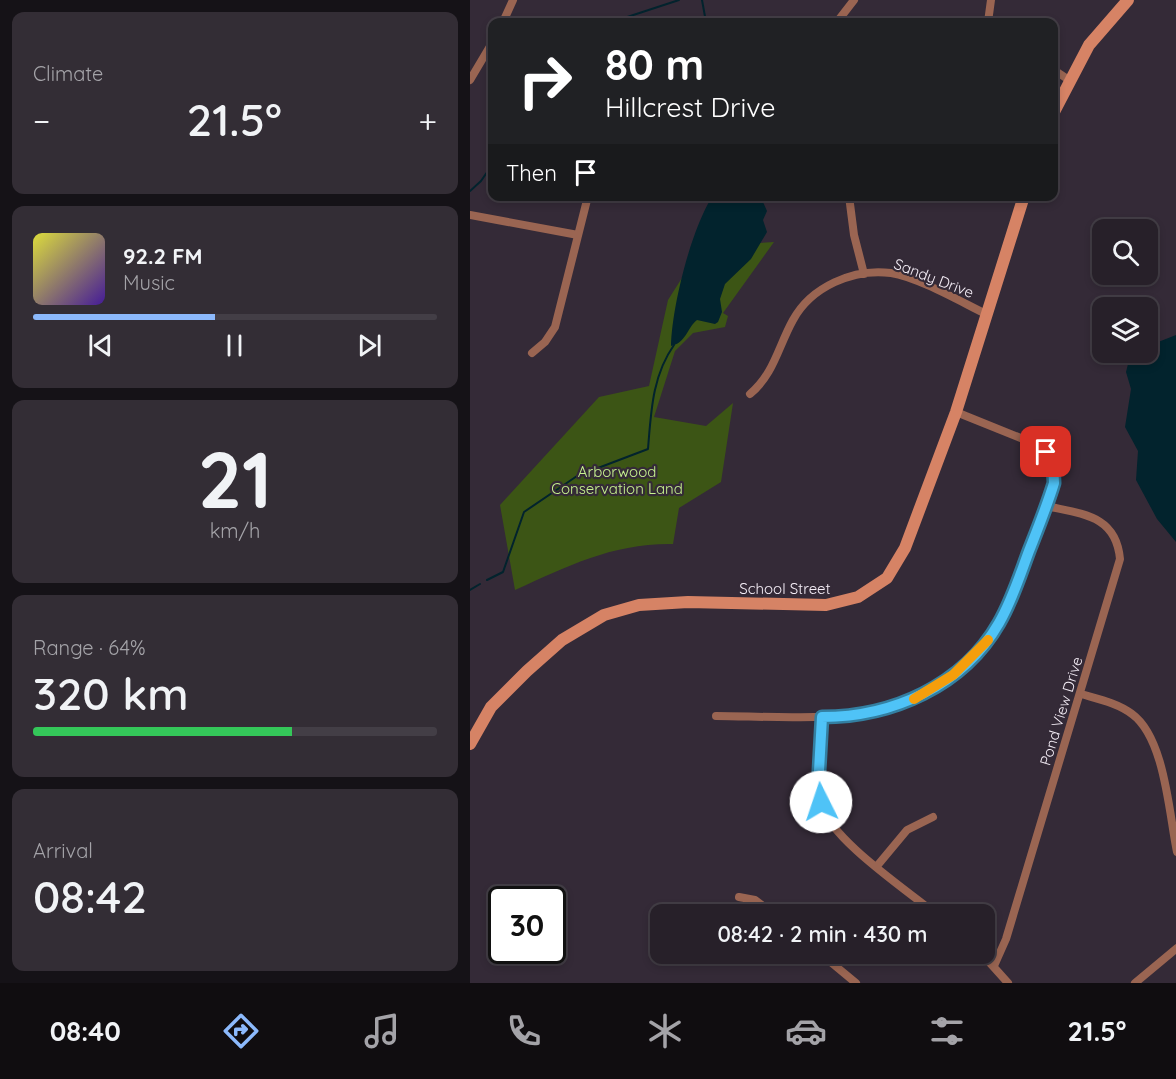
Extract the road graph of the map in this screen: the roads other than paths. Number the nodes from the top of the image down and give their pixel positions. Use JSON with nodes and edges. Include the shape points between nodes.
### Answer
{"nodes":[{"id":1,"x":513,"y":0,"type":"edge"},
{"id":2,"x":854,"y":0,"type":"edge"},
{"id":3,"x":991,"y":0,"type":"edge"},
{"id":4,"x":1128,"y":0,"type":"edge"},
{"id":5,"x":505,"y":18,"type":"edge"},
{"id":6,"x":840,"y":18,"type":"edge"},
{"id":7,"x":989,"y":18,"type":"edge"},
{"id":8,"x":488,"y":50,"type":"edge"},
{"id":9,"x":1058,"y":73,"type":"edge"},
{"id":10,"x":470,"y":80,"type":"edge"},
{"id":11,"x":1069,"y":80,"type":"junction"},
{"id":12,"x":1058,"y":103,"type":"edge"},
{"id":13,"x":587,"y":201,"type":"edge"},
{"id":14,"x":850,"y":201,"type":"edge"},
{"id":15,"x":1022,"y":201,"type":"edge"},
{"id":16,"x":470,"y":215,"type":"edge"},
{"id":17,"x":578,"y":235,"type":"junction"},
{"id":18,"x":864,"y":274,"type":"junction"},
{"id":19,"x":988,"y":315,"type":"junction"},
{"id":20,"x":532,"y":353,"type":"dead end"},
{"id":21,"x":749,"y":394,"type":"dead end"},
{"id":22,"x":956,"y":412,"type":"junction"},
{"id":23,"x":1046,"y":506,"type":"junction"},
{"id":24,"x":1081,"y":694,"type":"junction"},
{"id":25,"x":716,"y":716,"type":"dead end"},
{"id":26,"x":822,"y":717,"type":"junction"},
{"id":27,"x":470,"y":744,"type":"edge"},
{"id":28,"x":933,"y":818,"type":"dead end"},
{"id":29,"x":1174,"y":826,"type":"edge"},
{"id":30,"x":1176,"y":852,"type":"edge"},
{"id":31,"x":877,"y":866,"type":"junction"},
{"id":32,"x":739,"y":897,"type":"dead end"},
{"id":33,"x":760,"y":904,"type":"edge"},
{"id":34,"x":923,"y":904,"type":"edge"},
{"id":35,"x":1176,"y":948,"type":"edge"},
{"id":36,"x":833,"y":964,"type":"edge"},
{"id":37,"x":994,"y":966,"type":"joint"},
{"id":38,"x":856,"y":983,"type":"edge"},
{"id":39,"x":1008,"y":983,"type":"edge"},
{"id":40,"x":1135,"y":983,"type":"edge"}],
"edges":[{"from":1,"to":5,"type":"street"},
{"from":2,"to":6,"type":"street"},
{"from":3,"to":7,"type":"street"},
{"from":4,"to":11,"type":"street","via":[[1089,45]]},
{"from":8,"to":10,"type":"street"},
{"from":9,"to":11,"type":"street"},
{"from":11,"to":12,"type":"street"},
{"from":13,"to":17,"type":"street"},
{"from":14,"to":18,"type":"street"},
{"from":15,"to":19,"type":"street","name":"School Street"},
{"from":16,"to":17,"type":"street"},
{"from":17,"to":20,"type":"street","via":[[555,327]]},
{"from":18,"to":19,"type":"street","name":"Sandy Drive","via":[[893,273]]},
{"from":18,"to":21,"type":"street","name":"Sandy Drive","via":[[841,279],[804,304],[788,328],[772,370]]},
{"from":19,"to":22,"type":"street","name":"School Street"},
{"from":22,"to":23,"type":"street","via":[[1032,441],[1046,452],[1055,472]]},
{"from":22,"to":27,"type":"street","name":"School Street","via":[[899,560],[887,578],[869,592],[826,605],[688,602],[639,605],[604,615],[562,640],[527,671],[491,707]]},
{"from":23,"to":24,"type":"street","name":"Pond View Drive","via":[[1103,523],[1114,535],[1119,551],[1119,568]]},
{"from":23,"to":26,"type":"street","via":[[1000,622],[963,667],[900,705]]},
{"from":24,"to":29,"type":"street","via":[[1127,710],[1147,729],[1157,751]]},
{"from":24,"to":37,"type":"street","name":"Pond View Drive","via":[[1006,939]]},
{"from":25,"to":26,"type":"street"},
{"from":26,"to":31,"type":"street","via":[[819,781],[824,811],[838,832]]},
{"from":28,"to":31,"type":"street","via":[[907,830]]},
{"from":29,"to":30,"type":"street"},
{"from":31,"to":34,"type":"street"},
{"from":32,"to":33,"type":"street"},
{"from":35,"to":40,"type":"street"},
{"from":36,"to":38,"type":"street"},
{"from":37,"to":39,"type":"street"}]}
